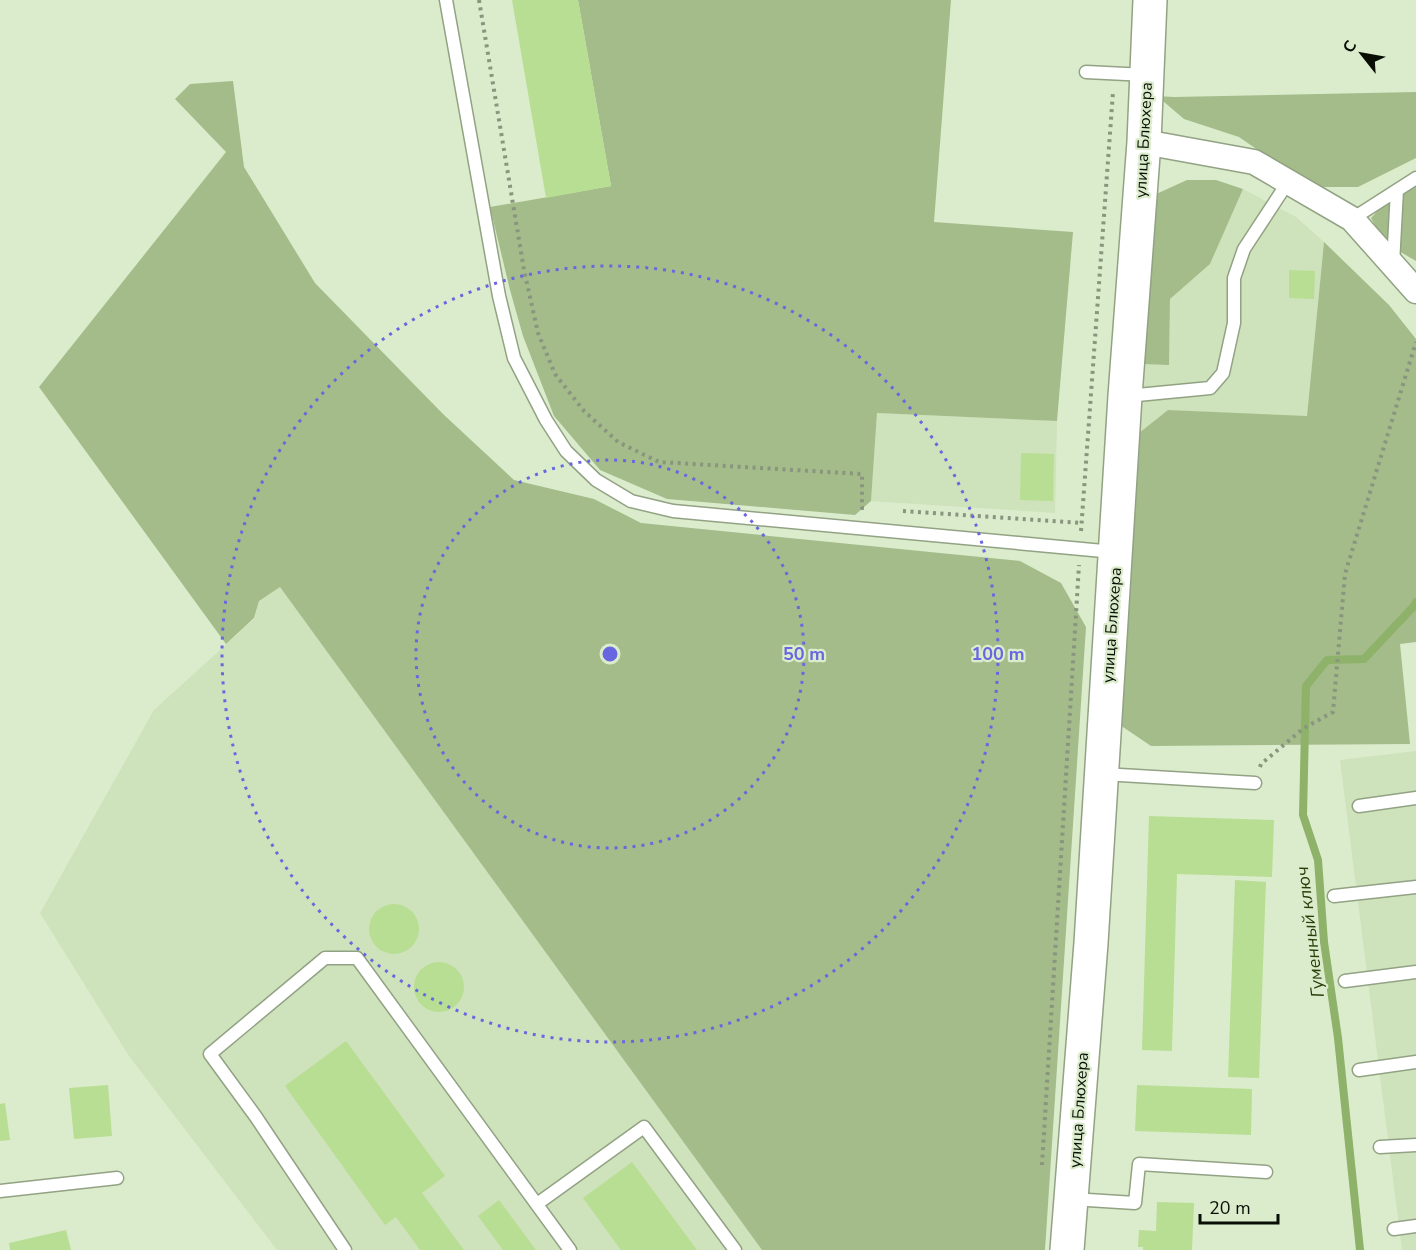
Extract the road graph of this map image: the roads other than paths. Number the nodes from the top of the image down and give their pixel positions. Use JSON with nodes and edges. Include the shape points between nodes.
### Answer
{"nodes":[{"id":1,"x":446,"y":0,"type":"edge"},
{"id":2,"x":1150,"y":0,"type":"edge"},
{"id":3,"x":1086,"y":72,"type":"dead end"},
{"id":4,"x":1147,"y":75,"type":"junction"},
{"id":5,"x":1144,"y":142,"type":"junction"},
{"id":6,"x":1416,"y":178,"type":"edge"},
{"id":7,"x":1288,"y":182,"type":"junction"},
{"id":8,"x":1397,"y":190,"type":"junction"},
{"id":9,"x":1353,"y":219,"type":"junction"},
{"id":10,"x":1407,"y":279,"type":"edge"},
{"id":11,"x":1125,"y":396,"type":"junction"},
{"id":12,"x":1115,"y":552,"type":"junction"},
{"id":13,"x":1102,"y":774,"type":"junction"},
{"id":14,"x":1255,"y":783,"type":"road end"},
{"id":15,"x":1416,"y":798,"type":"edge"},
{"id":16,"x":1359,"y":806,"type":"dead end"},
{"id":17,"x":1416,"y":887,"type":"edge"},
{"id":18,"x":1334,"y":896,"type":"dead end"},
{"id":19,"x":1416,"y":972,"type":"edge"},
{"id":20,"x":1345,"y":981,"type":"dead end"},
{"id":21,"x":1416,"y":1062,"type":"edge"},
{"id":22,"x":1359,"y":1070,"type":"dead end"},
{"id":23,"x":1416,"y":1145,"type":"edge"},
{"id":24,"x":1380,"y":1147,"type":"dead end"},
{"id":25,"x":1266,"y":1172,"type":"dead end"},
{"id":26,"x":117,"y":1178,"type":"dead end"},
{"id":27,"x":0,"y":1191,"type":"edge"},
{"id":28,"x":1071,"y":1199,"type":"junction"},
{"id":29,"x":537,"y":1204,"type":"junction"},
{"id":30,"x":1416,"y":1226,"type":"edge"},
{"id":31,"x":1394,"y":1228,"type":"dead end"},
{"id":32,"x":345,"y":1250,"type":"edge"},
{"id":33,"x":570,"y":1250,"type":"edge"},
{"id":34,"x":735,"y":1250,"type":"edge"},
{"id":35,"x":1067,"y":1250,"type":"edge"}],
"edges":[{"from":1,"to":12,"type":"lane","via":[[499,296],[514,358],[566,451],[596,480],[631,501],[673,511]]},
{"from":2,"to":4,"type":"main road","name":"улица Блюхера"},
{"from":3,"to":4,"type":"lane"},
{"from":4,"to":5,"type":"main road","name":"улица Блюхера"},
{"from":5,"to":7,"type":"street","via":[[1254,162]]},
{"from":5,"to":11,"type":"main road","name":"улица Блюхера"},
{"from":6,"to":8,"type":"lane"},
{"from":7,"to":9,"type":"street"},
{"from":7,"to":11,"type":"lane","via":[[1244,249],[1234,278],[1234,323],[1223,373],[1210,388]]},
{"from":8,"to":9,"type":"lane"},
{"from":8,"to":10,"type":"lane"},
{"from":9,"to":10,"type":"street"},
{"from":11,"to":12,"type":"main road","name":"улица Блюхера"},
{"from":12,"to":13,"type":"main road","name":"улица Блюхера"},
{"from":13,"to":14,"type":"lane"},
{"from":13,"to":28,"type":"main road","name":"улица Блюхера"},
{"from":15,"to":16,"type":"lane"},
{"from":17,"to":18,"type":"lane"},
{"from":19,"to":20,"type":"lane"},
{"from":21,"to":22,"type":"lane"},
{"from":23,"to":24,"type":"lane"},
{"from":25,"to":28,"type":"lane","via":[[1139,1164],[1135,1203]]},
{"from":26,"to":27,"type":"lane"},
{"from":28,"to":35,"type":"main road","name":"улица Блюхера"},
{"from":29,"to":32,"type":"lane","via":[[357,957],[325,958],[210,1054]]},
{"from":29,"to":33,"type":"lane"},
{"from":29,"to":34,"type":"lane","via":[[644,1127]]},
{"from":30,"to":31,"type":"lane"}]}
